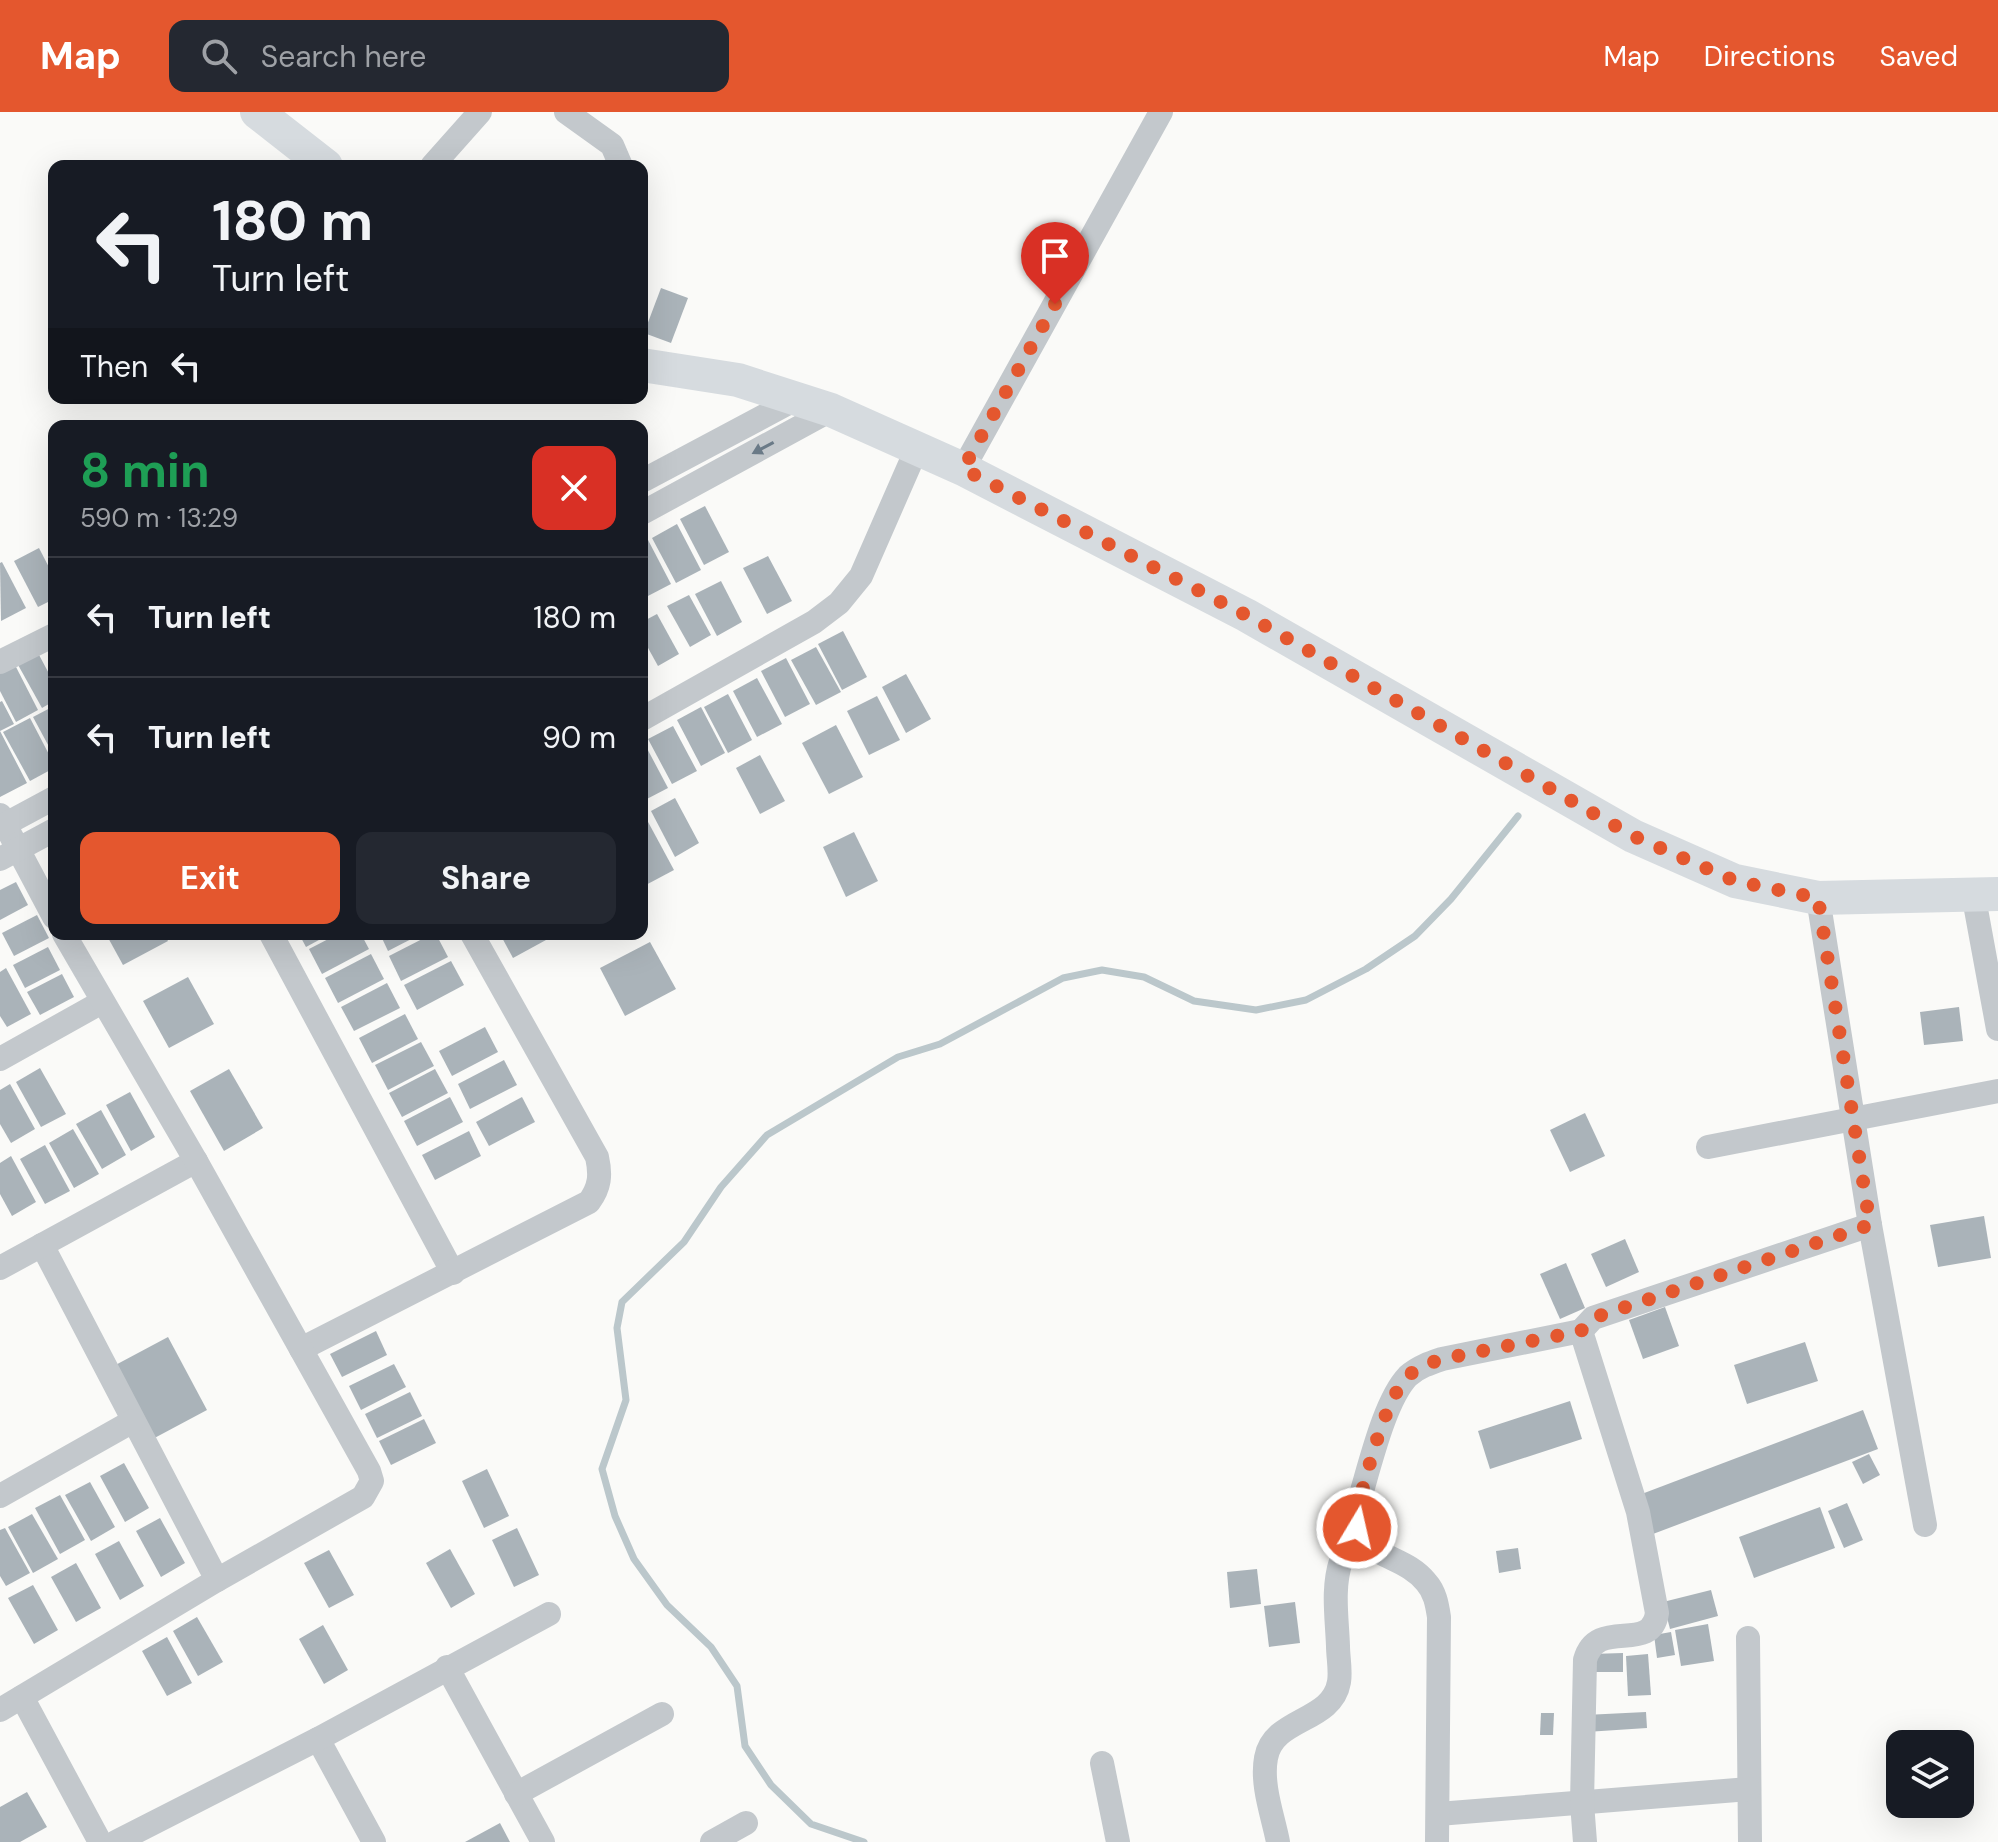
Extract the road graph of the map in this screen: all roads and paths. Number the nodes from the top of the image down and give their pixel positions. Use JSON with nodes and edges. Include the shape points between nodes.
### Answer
{"nodes":[{"id":1,"x":257,"y":112,"type":"edge"},
{"id":2,"x":480,"y":112,"type":"edge"},
{"id":3,"x":566,"y":112,"type":"edge"},
{"id":4,"x":1161,"y":112,"type":"edge"},
{"id":5,"x":318,"y":160,"type":"edge"},
{"id":6,"x":437,"y":160,"type":"edge"},
{"id":7,"x":618,"y":160,"type":"edge"},
{"id":8,"x":648,"y":366,"type":"edge"},
{"id":9,"x":796,"y":399,"type":"junction"},
{"id":10,"x":831,"y":410,"type":"junction"},
{"id":11,"x":917,"y":448,"type":"junction"},
{"id":12,"x":963,"y":469,"type":"junction"},
{"id":13,"x":648,"y":478,"type":"edge"},
{"id":14,"x":648,"y":510,"type":"edge"},
{"id":15,"x":48,"y":638,"type":"edge"},
{"id":16,"x":0,"y":662,"type":"edge"},
{"id":17,"x":648,"y":716,"type":"edge"},
{"id":18,"x":48,"y":801,"type":"edge"},
{"id":19,"x":2,"y":822,"type":"edge"},
{"id":20,"x":48,"y":833,"type":"edge"},
{"id":21,"x":8,"y":855,"type":"edge"},
{"id":22,"x":1985,"y":894,"type":"edge"},
{"id":23,"x":1818,"y":898,"type":"junction"},
{"id":24,"x":48,"y":909,"type":"edge"},
{"id":25,"x":67,"y":940,"type":"edge"},
{"id":26,"x":274,"y":940,"type":"edge"},
{"id":27,"x":475,"y":940,"type":"edge"},
{"id":28,"x":102,"y":1002,"type":"junction"},
{"id":29,"x":1998,"y":1029,"type":"edge"},
{"id":30,"x":0,"y":1059,"type":"edge"},
{"id":31,"x":1998,"y":1091,"type":"edge"},
{"id":32,"x":1853,"y":1120,"type":"junction"},
{"id":33,"x":1708,"y":1147,"type":"dead end"},
{"id":34,"x":196,"y":1161,"type":"junction"},
{"id":35,"x":1870,"y":1225,"type":"junction"},
{"id":36,"x":42,"y":1245,"type":"junction"},
{"id":37,"x":0,"y":1268,"type":"edge"},
{"id":38,"x":453,"y":1273,"type":"junction"},
{"id":39,"x":1581,"y":1331,"type":"junction"},
{"id":40,"x":301,"y":1349,"type":"junction"},
{"id":41,"x":133,"y":1421,"type":"junction"},
{"id":42,"x":0,"y":1496,"type":"edge"},
{"id":43,"x":1925,"y":1525,"type":"dead end"},
{"id":44,"x":1357,"y":1528,"type":"junction"},
{"id":45,"x":217,"y":1580,"type":"junction"},
{"id":46,"x":549,"y":1614,"type":"dead end"},
{"id":47,"x":1748,"y":1638,"type":"dead end"},
{"id":48,"x":447,"y":1667,"type":"junction"},
{"id":49,"x":22,"y":1697,"type":"junction"},
{"id":50,"x":0,"y":1710,"type":"edge"},
{"id":51,"x":662,"y":1714,"type":"dead end"},
{"id":52,"x":318,"y":1739,"type":"junction"},
{"id":53,"x":1102,"y":1763,"type":"dead end"},
{"id":54,"x":1749,"y":1789,"type":"junction"},
{"id":55,"x":516,"y":1794,"type":"junction"},
{"id":56,"x":1582,"y":1803,"type":"junction"},
{"id":57,"x":1438,"y":1814,"type":"junction"},
{"id":58,"x":746,"y":1823,"type":"dead end"},
{"id":59,"x":100,"y":1842,"type":"edge"},
{"id":60,"x":116,"y":1842,"type":"edge"},
{"id":61,"x":374,"y":1842,"type":"edge"},
{"id":62,"x":543,"y":1842,"type":"edge"},
{"id":63,"x":712,"y":1842,"type":"edge"},
{"id":64,"x":1118,"y":1842,"type":"edge"},
{"id":65,"x":1278,"y":1842,"type":"edge"},
{"id":66,"x":1437,"y":1842,"type":"edge"},
{"id":67,"x":1585,"y":1842,"type":"edge"},
{"id":68,"x":1750,"y":1842,"type":"edge"}],
"edges":[{"from":1,"to":5,"type":"street"},
{"from":2,"to":6,"type":"street"},
{"from":3,"to":7,"type":"street","via":[[612,145]]},
{"from":4,"to":12,"type":"street"},
{"from":8,"to":9,"type":"street","via":[[738,380]]},
{"from":9,"to":10,"type":"street"},
{"from":9,"to":13,"type":"street"},
{"from":10,"to":11,"type":"street"},
{"from":10,"to":14,"type":"street","one_way":true},
{"from":11,"to":12,"type":"street"},
{"from":11,"to":17,"type":"street","via":[[861,576],[839,603]]},
{"from":12,"to":23,"type":"street","via":[[1246,615],[1633,836],[1735,881]]},
{"from":15,"to":16,"type":"street"},
{"from":18,"to":19,"type":"street"},
{"from":19,"to":21,"type":"street"},
{"from":20,"to":21,"type":"street"},
{"from":21,"to":24,"type":"street"},
{"from":22,"to":23,"type":"street"},
{"from":22,"to":29,"type":"street"},
{"from":23,"to":32,"type":"street"},
{"from":25,"to":28,"type":"street"},
{"from":26,"to":38,"type":"street"},
{"from":27,"to":38,"type":"street","via":[[597,1157],[600,1171],[598,1190],[589,1202]]},
{"from":28,"to":30,"type":"street"},
{"from":28,"to":34,"type":"street"},
{"from":31,"to":32,"type":"street"},
{"from":32,"to":33,"type":"street"},
{"from":32,"to":35,"type":"street"},
{"from":34,"to":36,"type":"street"},
{"from":34,"to":40,"type":"street"},
{"from":35,"to":39,"type":"street","via":[[1593,1318]]},
{"from":35,"to":43,"type":"street"},
{"from":36,"to":37,"type":"street"},
{"from":36,"to":41,"type":"street"},
{"from":38,"to":40,"type":"street"},
{"from":39,"to":44,"type":"street","via":[[1442,1359],[1410,1374],[1388,1409],[1356,1511]]},
{"from":39,"to":56,"type":"street","via":[[1638,1512],[1657,1613],[1647,1632],[1605,1637],[1588,1650]]},
{"from":40,"to":45,"type":"street","via":[[369,1471],[369,1490]]},
{"from":41,"to":42,"type":"street"},
{"from":41,"to":45,"type":"street"},
{"from":44,"to":57,"type":"street","via":[[1370,1546],[1419,1574],[1436,1599]]},
{"from":44,"to":65,"type":"street","via":[[1341,1559],[1336,1584],[1339,1682],[1334,1698],[1288,1727],[1266,1755]]},
{"from":45,"to":49,"type":"street"},
{"from":46,"to":48,"type":"street"},
{"from":47,"to":54,"type":"street"},
{"from":48,"to":52,"type":"street"},
{"from":48,"to":55,"type":"street"},
{"from":49,"to":50,"type":"street"},
{"from":49,"to":59,"type":"street"},
{"from":51,"to":55,"type":"street"},
{"from":52,"to":60,"type":"street"},
{"from":52,"to":61,"type":"street"},
{"from":53,"to":64,"type":"street"},
{"from":54,"to":56,"type":"street"},
{"from":54,"to":68,"type":"street"},
{"from":55,"to":62,"type":"street"},
{"from":56,"to":57,"type":"street"},
{"from":56,"to":67,"type":"street"},
{"from":57,"to":66,"type":"street"},
{"from":58,"to":63,"type":"street"}]}
